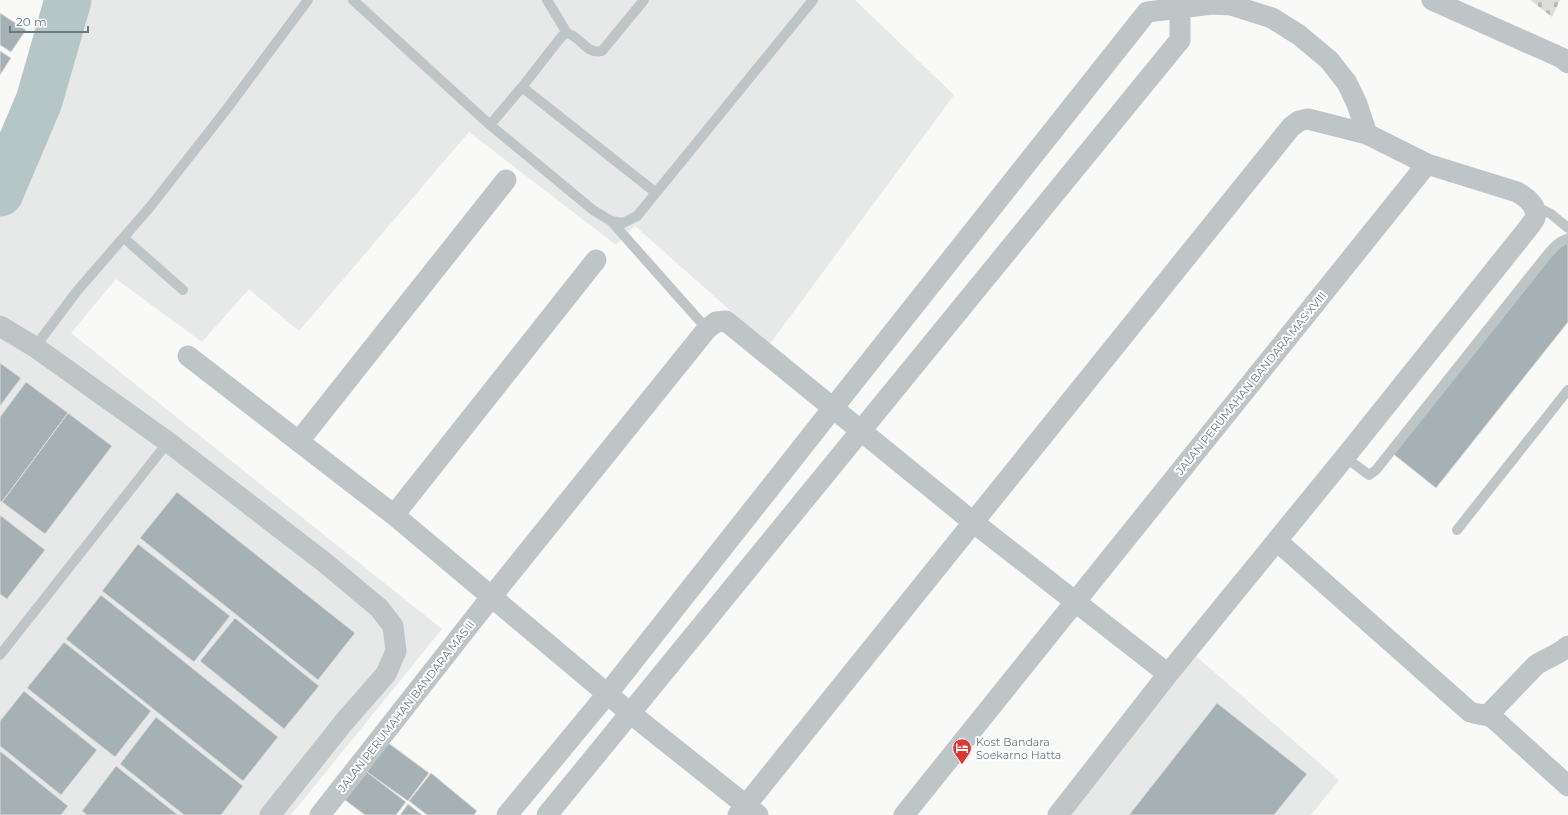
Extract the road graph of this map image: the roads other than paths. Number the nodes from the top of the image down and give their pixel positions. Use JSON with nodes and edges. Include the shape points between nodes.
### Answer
{"nodes":[{"id":1,"x":308,"y":0,"type":"edge"},
{"id":2,"x":353,"y":0,"type":"edge"},
{"id":3,"x":547,"y":0,"type":"edge"},
{"id":4,"x":644,"y":0,"type":"edge"},
{"id":5,"x":813,"y":0,"type":"edge"},
{"id":6,"x":1432,"y":0,"type":"edge"},
{"id":7,"x":1231,"y":2,"type":"edge"},
{"id":8,"x":1155,"y":5,"type":"edge"},
{"id":9,"x":1180,"y":8,"type":"junction"},
{"id":10,"x":567,"y":33,"type":"junction"},
{"id":11,"x":1568,"y":63,"type":"edge"},
{"id":12,"x":522,"y":87,"type":"junction"},
{"id":13,"x":490,"y":125,"type":"junction"},
{"id":14,"x":1367,"y":134,"type":"junction"},
{"id":15,"x":1427,"y":164,"type":"junction"},
{"id":16,"x":506,"y":180,"type":"dead end"},
{"id":17,"x":655,"y":192,"type":"junction"},
{"id":18,"x":1533,"y":205,"type":"junction"},
{"id":19,"x":611,"y":221,"type":"junction"},
{"id":20,"x":1568,"y":228,"type":"edge"},
{"id":21,"x":124,"y":238,"type":"junction"},
{"id":22,"x":1568,"y":239,"type":"edge"},
{"id":23,"x":596,"y":260,"type":"dead end"},
{"id":24,"x":183,"y":290,"type":"dead end"},
{"id":25,"x":0,"y":326,"type":"edge"},
{"id":26,"x":707,"y":329,"type":"junction"},
{"id":27,"x":35,"y":347,"type":"junction"},
{"id":28,"x":188,"y":356,"type":"dead end"},
{"id":29,"x":1568,"y":390,"type":"edge"},
{"id":30,"x":833,"y":408,"type":"junction"},
{"id":31,"x":861,"y":431,"type":"junction"},
{"id":32,"x":299,"y":441,"type":"junction"},
{"id":33,"x":168,"y":442,"type":"junction"},
{"id":34,"x":1345,"y":457,"type":"junction"},
{"id":35,"x":394,"y":515,"type":"junction"},
{"id":36,"x":973,"y":522,"type":"junction"},
{"id":37,"x":1457,"y":530,"type":"dead end"},
{"id":38,"x":1277,"y":541,"type":"junction"},
{"id":39,"x":492,"y":596,"type":"junction"},
{"id":40,"x":1075,"y":602,"type":"junction"},
{"id":41,"x":1568,"y":646,"type":"edge"},
{"id":42,"x":0,"y":654,"type":"edge"},
{"id":43,"x":1168,"y":674,"type":"junction"},
{"id":44,"x":608,"y":693,"type":"junction"},
{"id":45,"x":630,"y":713,"type":"junction"},
{"id":46,"x":1488,"y":715,"type":"junction"},
{"id":47,"x":1568,"y":786,"type":"edge"},
{"id":48,"x":747,"y":812,"type":"edge"},
{"id":49,"x":270,"y":815,"type":"edge"},
{"id":50,"x":320,"y":815,"type":"edge"},
{"id":51,"x":507,"y":815,"type":"edge"},
{"id":52,"x":547,"y":815,"type":"edge"},
{"id":53,"x":904,"y":815,"type":"edge"},
{"id":54,"x":1058,"y":815,"type":"edge"}],
"edges":[{"from":1,"to":21,"type":"lane","via":[[221,116]]},
{"from":2,"to":13,"type":"lane"},
{"from":3,"to":10,"type":"lane"},
{"from":4,"to":10,"type":"lane","via":[[602,52],[591,51]]},
{"from":5,"to":17,"type":"lane"},
{"from":6,"to":11,"type":"street","via":[[1562,58]]},
{"from":7,"to":9,"type":"street"},
{"from":7,"to":14,"type":"street","via":[[1272,18],[1299,35],[1329,60],[1347,83]]},
{"from":8,"to":9,"type":"street"},
{"from":8,"to":30,"type":"street"},
{"from":9,"to":31,"type":"street","via":[[1180,40]]},
{"from":10,"to":12,"type":"lane"},
{"from":12,"to":13,"type":"lane"},
{"from":12,"to":17,"type":"lane"},
{"from":13,"to":19,"type":"lane","via":[[593,210]]},
{"from":14,"to":15,"type":"street"},
{"from":14,"to":36,"type":"street","via":[[1308,119],[1298,121],[1292,126]]},
{"from":15,"to":18,"type":"street","via":[[1517,192],[1527,197]]},
{"from":15,"to":40,"type":"street","name":"JALAN PERUMAHAN BANDARA MAS XVIII"},
{"from":16,"to":32,"type":"street"},
{"from":17,"to":19,"type":"lane","via":[[637,216],[623,223]]},
{"from":18,"to":20,"type":"lane","via":[[1551,214]]},
{"from":18,"to":34,"type":"street","via":[[1535,217],[1529,227]]},
{"from":19,"to":26,"type":"lane"},
{"from":21,"to":24,"type":"lane"},
{"from":21,"to":27,"type":"lane","via":[[77,291]]},
{"from":22,"to":34,"type":"lane","via":[[1564,239],[1547,255],[1376,470],[1369,475]]},
{"from":23,"to":35,"type":"street"},
{"from":25,"to":27,"type":"street"},
{"from":26,"to":30,"type":"street","via":[[716,322],[726,321]]},
{"from":26,"to":39,"type":"street","name":"JALAN PERUMAHAN BANDARA MAS II"},
{"from":27,"to":33,"type":"street"},
{"from":28,"to":32,"type":"street"},
{"from":29,"to":37,"type":"lane"},
{"from":30,"to":31,"type":"street"},
{"from":30,"to":44,"type":"street"},
{"from":31,"to":36,"type":"street"},
{"from":31,"to":45,"type":"street"},
{"from":32,"to":35,"type":"street"},
{"from":33,"to":42,"type":"lane"},
{"from":33,"to":49,"type":"street","via":[[324,562],[379,608],[393,626],[396,651],[386,674]]},
{"from":34,"to":38,"type":"street"},
{"from":35,"to":39,"type":"street"},
{"from":36,"to":40,"type":"street"},
{"from":36,"to":48,"type":"street"},
{"from":38,"to":43,"type":"street"},
{"from":38,"to":46,"type":"street","via":[[1470,712]]},
{"from":39,"to":44,"type":"street"},
{"from":39,"to":50,"type":"street","name":"JALAN PERUMAHAN BANDARA MAS II"},
{"from":40,"to":43,"type":"street"},
{"from":40,"to":53,"type":"street","name":"JALAN PERUMAHAN BANDARA MAS XVIII"},
{"from":41,"to":46,"type":"street","via":[[1560,654],[1536,665]]},
{"from":43,"to":54,"type":"street"},
{"from":44,"to":45,"type":"street"},
{"from":44,"to":51,"type":"street"},
{"from":45,"to":48,"type":"street"},
{"from":45,"to":52,"type":"street"},
{"from":46,"to":47,"type":"street"}]}
